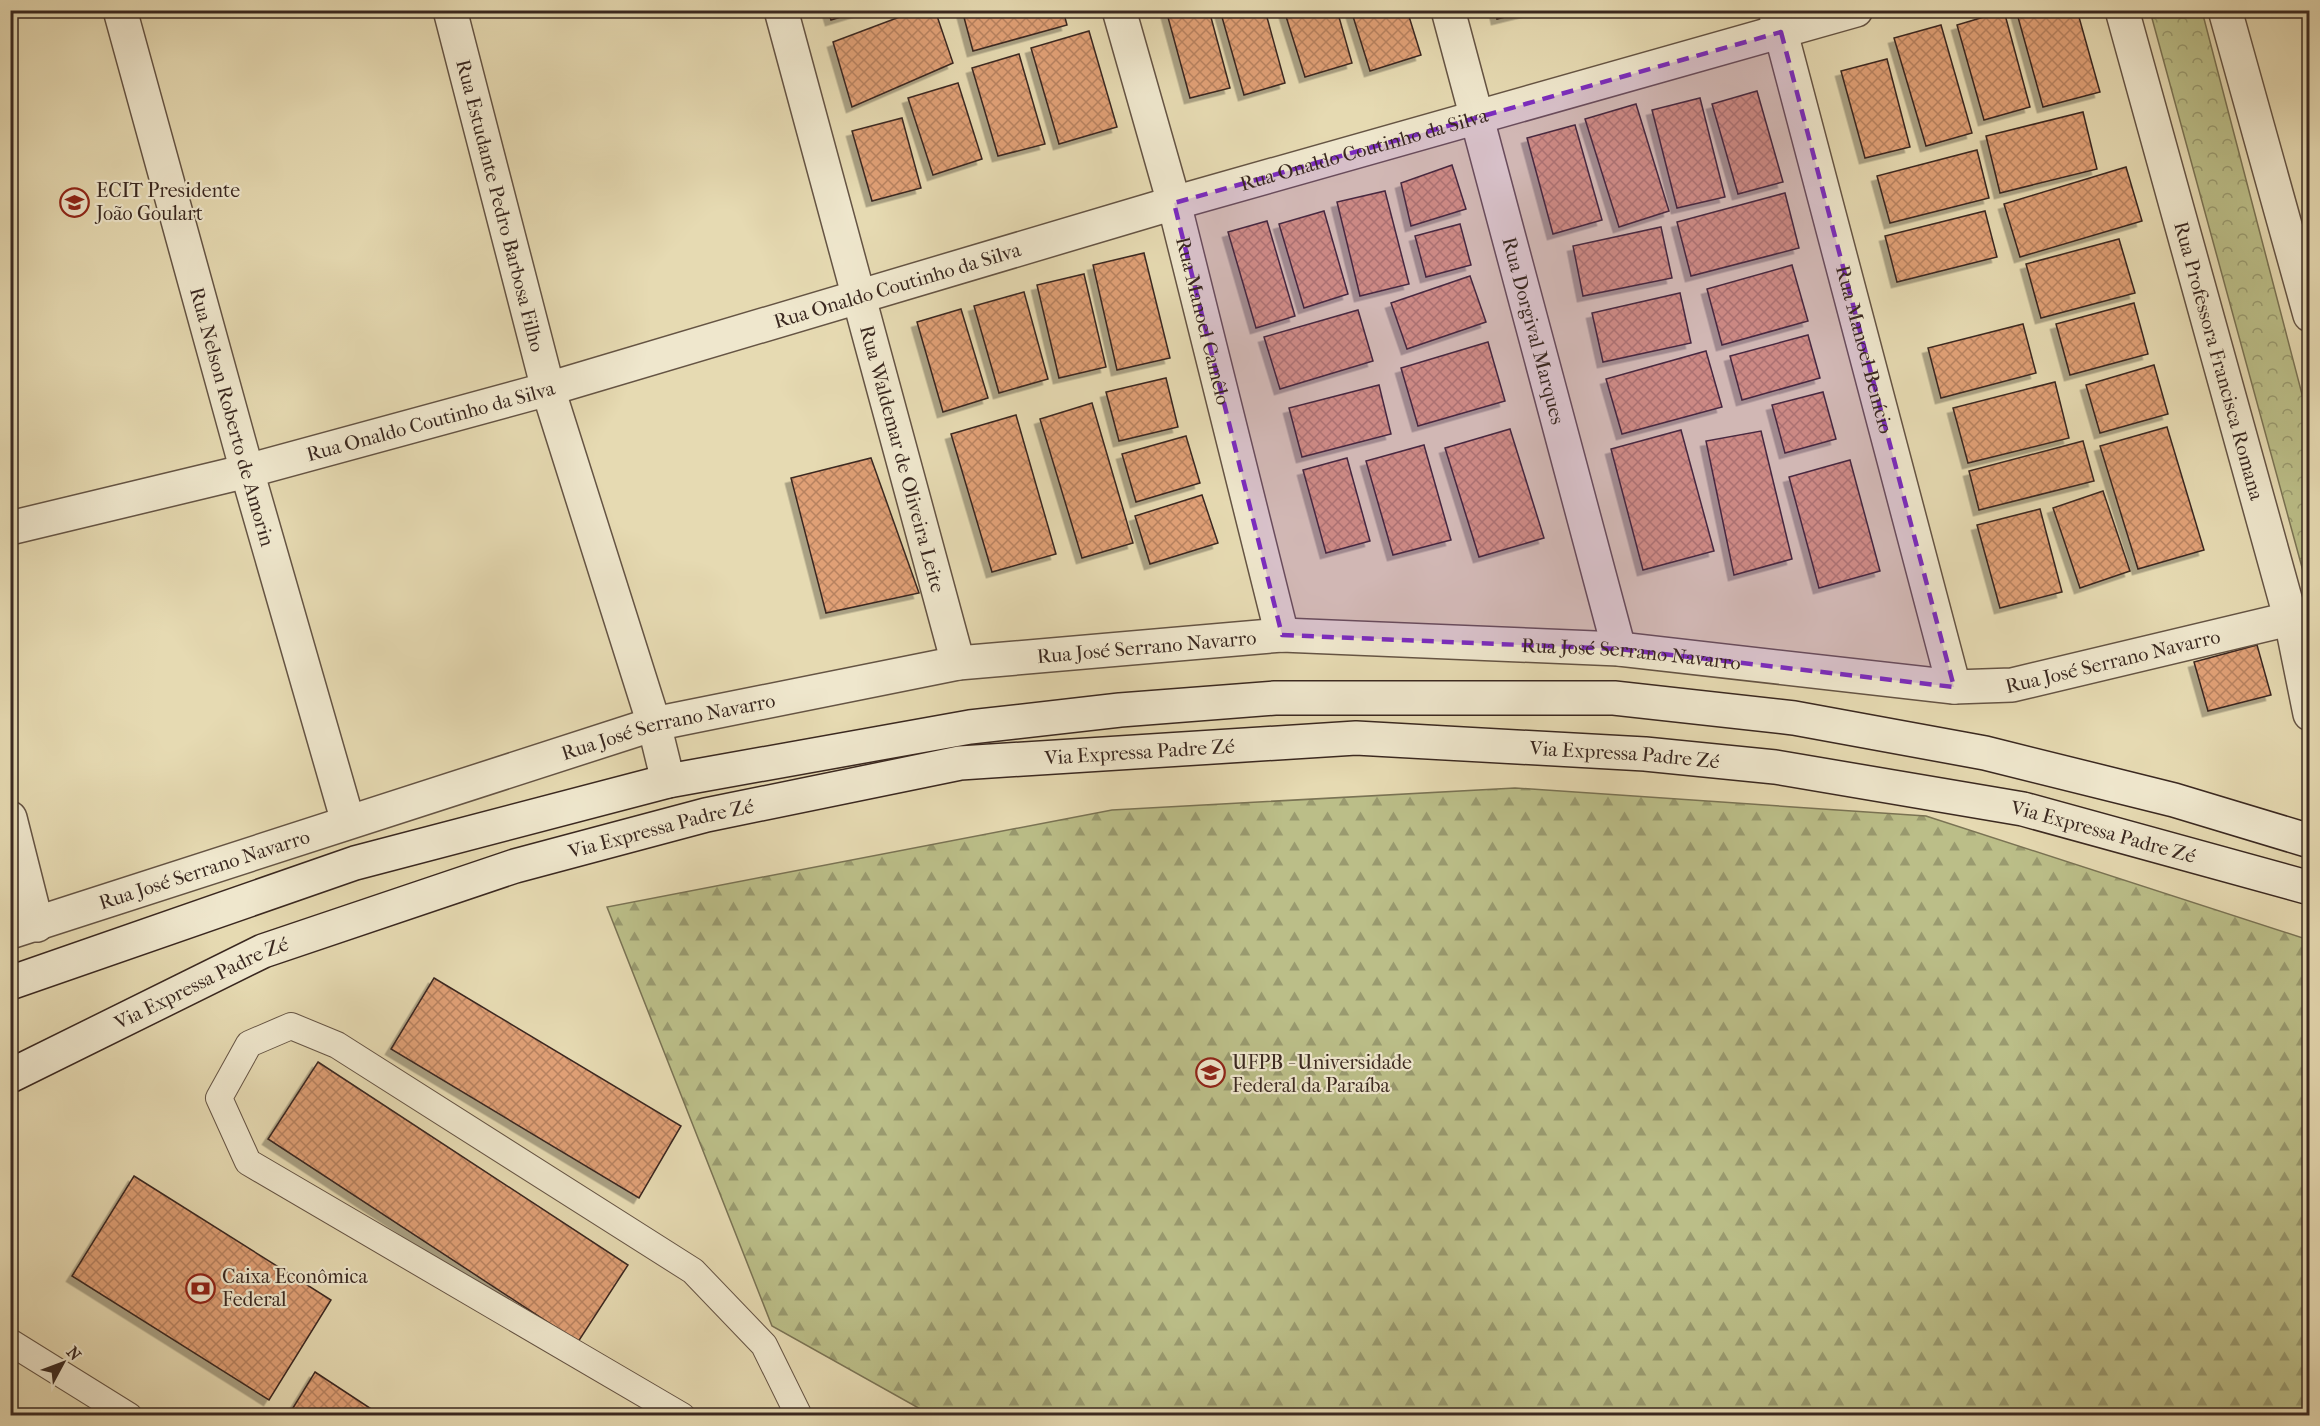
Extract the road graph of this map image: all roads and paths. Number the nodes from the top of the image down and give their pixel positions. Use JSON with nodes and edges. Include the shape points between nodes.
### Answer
{"nodes":[{"id":1,"x":120,"y":10,"type":"edge"},
{"id":2,"x":450,"y":10,"type":"edge"},
{"id":3,"x":781,"y":10,"type":"edge"},
{"id":4,"x":1119,"y":10,"type":"edge"},
{"id":5,"x":1448,"y":10,"type":"edge"},
{"id":6,"x":1856,"y":10,"type":"edge"},
{"id":7,"x":2122,"y":10,"type":"edge"},
{"id":8,"x":2225,"y":10,"type":"edge"},
{"id":9,"x":1778,"y":21,"type":"edge"},
{"id":10,"x":1479,"y":119,"type":"junction"},
{"id":11,"x":1174,"y":203,"type":"junction"},
{"id":12,"x":861,"y":298,"type":"junction"},
{"id":13,"x":2310,"y":315,"type":"edge"},
{"id":14,"x":548,"y":390,"type":"junction"},
{"id":15,"x":246,"y":471,"type":"junction"},
{"id":16,"x":10,"y":528,"type":"edge"},
{"id":17,"x":2300,"y":617,"type":"edge"},
{"id":18,"x":1282,"y":634,"type":"junction"},
{"id":19,"x":1618,"y":649,"type":"junction"},
{"id":20,"x":958,"y":663,"type":"junction"},
{"id":21,"x":1954,"y":687,"type":"junction"},
{"id":22,"x":2310,"y":714,"type":"edge"},
{"id":23,"x":654,"y":724,"type":"junction"},
{"id":24,"x":668,"y":781,"type":"junction"},
{"id":25,"x":10,"y":818,"type":"edge"},
{"id":26,"x":348,"y":822,"type":"junction"},
{"id":27,"x":2310,"y":841,"type":"edge"},
{"id":28,"x":2310,"y":888,"type":"edge"},
{"id":29,"x":24,"y":928,"type":"edge"},
{"id":30,"x":10,"y":983,"type":"edge"},
{"id":31,"x":10,"y":1076,"type":"edge"},
{"id":32,"x":10,"y":1342,"type":"edge"},
{"id":33,"x":129,"y":1416,"type":"edge"},
{"id":34,"x":682,"y":1416,"type":"edge"},
{"id":35,"x":799,"y":1416,"type":"edge"}],
"edges":[{"from":1,"to":15,"type":"street","name":"Rua Nelson Roberto de Amorin"},
{"from":2,"to":14,"type":"street","name":"Rua Estudante Pedro Barbosa Filho"},
{"from":3,"to":12,"type":"street","name":"Rua Waldemar de Oliveira Leite"},
{"from":4,"to":11,"type":"street","name":"Rua Manoel Camêlo"},
{"from":5,"to":10,"type":"street","name":"Rua Dorgival Marques"},
{"from":6,"to":9,"type":"street","name":"Rua Onaldo Coutinho da Silva"},
{"from":7,"to":17,"type":"street","name":"Rua Professora Francisca Romana"},
{"from":8,"to":13,"type":"street"},
{"from":9,"to":10,"type":"street","name":"Rua Onaldo Coutinho da Silva"},
{"from":9,"to":21,"type":"street","name":"Rua Manoel Benício"},
{"from":10,"to":11,"type":"street","name":"Rua Onaldo Coutinho da Silva"},
{"from":10,"to":19,"type":"street","name":"Rua Dorgival Marques"},
{"from":11,"to":12,"type":"street","name":"Rua Onaldo Coutinho da Silva"},
{"from":11,"to":18,"type":"street","name":"Rua Manoel Camêlo"},
{"from":12,"to":14,"type":"street","name":"Rua Onaldo Coutinho da Silva"},
{"from":12,"to":20,"type":"street","name":"Rua Waldemar de Oliveira Leite"},
{"from":14,"to":15,"type":"street","name":"Rua Onaldo Coutinho da Silva"},
{"from":14,"to":23,"type":"street","name":"Rua Estudante Pedro Barbosa Filho"},
{"from":15,"to":16,"type":"street","name":"Rua Onaldo Coutinho da Silva"},
{"from":15,"to":26,"type":"street","name":"Rua Nelson Roberto de Amorin"},
{"from":17,"to":21,"type":"street","name":"Rua José Serrano Navarro","via":[[2012,685]]},
{"from":17,"to":22,"type":"street","name":"Rua Professora Francisca Romana"},
{"from":18,"to":19,"type":"street","name":"Rua José Serrano Navarro"},
{"from":18,"to":20,"type":"street","name":"Rua José Serrano Navarro"},
{"from":19,"to":21,"type":"street","name":"Rua José Serrano Navarro"},
{"from":20,"to":23,"type":"street","name":"Rua José Serrano Navarro"},
{"from":23,"to":24,"type":"street","name":"Rua Estudante Pedro Barbosa Filho"},
{"from":23,"to":26,"type":"street","name":"Rua José Serrano Navarro"},
{"from":24,"to":27,"type":"street","name":"Via Expressa Padre Zé","via":[[970,727],[1120,710],[1275,698],[1614,698],[1794,718],[1985,753],[2174,800]]},
{"from":24,"to":30,"type":"street","name":"Via Expressa Padre Zé","via":[[355,863]]},
{"from":25,"to":29,"type":"street"},
{"from":26,"to":29,"type":"street","name":"Rua José Serrano Navarro"},
{"from":28,"to":31,"type":"street","name":"Via Expressa Padre Zé","via":[[2023,809],[1775,767],[1645,754],[1356,738],[960,763],[706,815],[504,869],[263,951]]},
{"from":32,"to":33,"type":"lane"},
{"from":34,"to":35,"type":"lane","via":[[248,1162],[219,1098],[249,1044],[291,1026],[337,1045],[693,1271],[764,1345]]}]}
